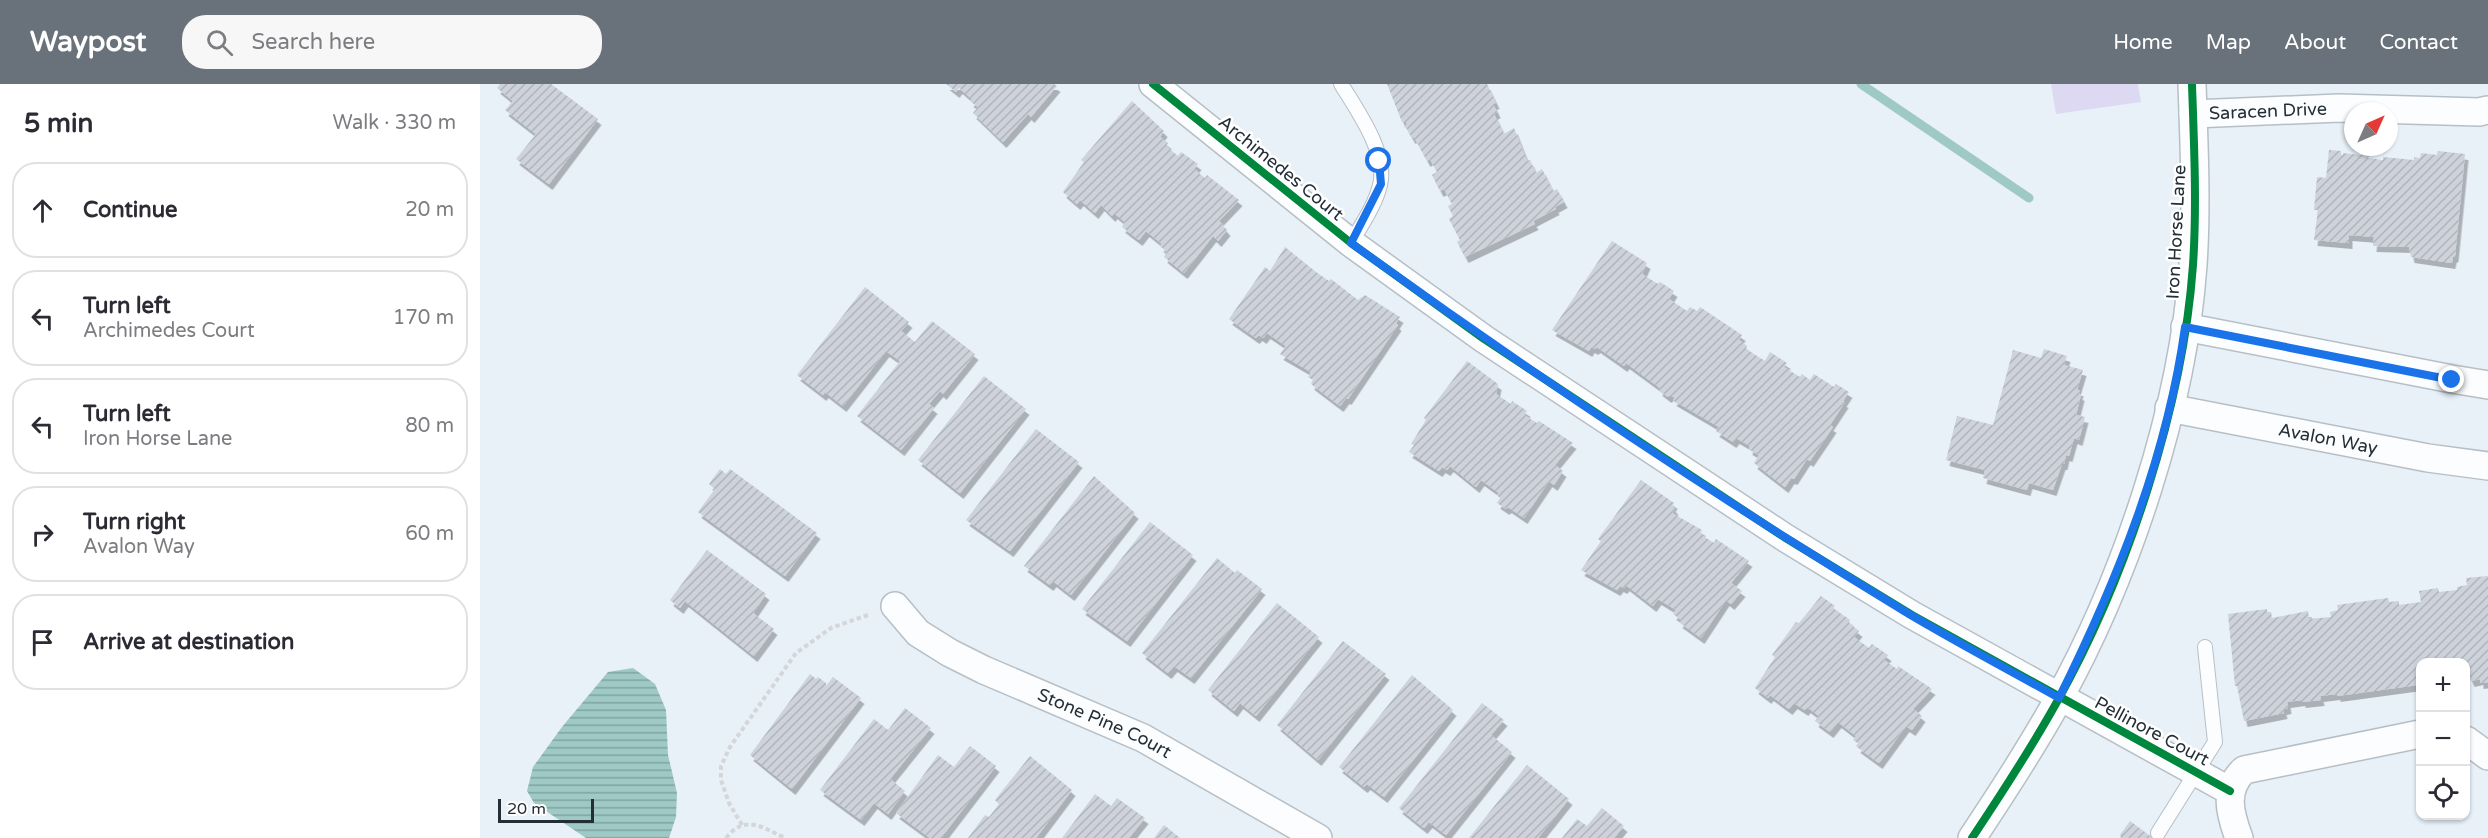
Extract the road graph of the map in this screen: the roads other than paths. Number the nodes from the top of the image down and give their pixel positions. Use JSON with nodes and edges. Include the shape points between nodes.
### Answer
{"nodes":[{"id":1,"x":1153,"y":84,"type":"edge"},
{"id":2,"x":1341,"y":84,"type":"edge"},
{"id":3,"x":2192,"y":84,"type":"edge"},
{"id":4,"x":2488,"y":110,"type":"edge"},
{"id":5,"x":2193,"y":114,"type":"junction"},
{"id":6,"x":1351,"y":243,"type":"junction"},
{"id":7,"x":2185,"y":327,"type":"junction"},
{"id":8,"x":2488,"y":385,"type":"edge"},
{"id":9,"x":2169,"y":408,"type":"junction"},
{"id":10,"x":2488,"y":466,"type":"edge"},
{"id":11,"x":895,"y":606,"type":"road end"},
{"id":12,"x":2205,"y":647,"type":"dead end"},
{"id":13,"x":2059,"y":698,"type":"junction"},
{"id":14,"x":2416,"y":735,"type":"edge"},
{"id":15,"x":2470,"y":743,"type":"edge"},
{"id":16,"x":2488,"y":756,"type":"edge"},
{"id":17,"x":2197,"y":773,"type":"junction"},
{"id":18,"x":2230,"y":791,"type":"junction"},
{"id":19,"x":2158,"y":832,"type":"dead end"},
{"id":20,"x":1318,"y":838,"type":"edge"},
{"id":21,"x":1972,"y":838,"type":"edge"},
{"id":22,"x":2239,"y":838,"type":"edge"}],
"edges":[{"from":1,"to":6,"type":"street","name":"Archimedes Court"},
{"from":2,"to":6,"type":"lane","via":[[1370,133],[1381,184]]},
{"from":3,"to":5,"type":"street","name":"Iron Horse Lane"},
{"from":4,"to":5,"type":"street","name":"Saracen Drive","via":[[2339,108]]},
{"from":5,"to":7,"type":"street","name":"Iron Horse Lane","via":[[2193,266]]},
{"from":6,"to":13,"type":"street","name":"Archimedes Court","via":[[1484,339],[1784,537]]},
{"from":7,"to":8,"type":"street"},
{"from":7,"to":9,"type":"street","name":"Iron Horse Lane"},
{"from":9,"to":10,"type":"street","name":"Avalon Way"},
{"from":9,"to":13,"type":"street","name":"Iron Horse Lane","via":[[2126,550]]},
{"from":11,"to":20,"type":"street","name":"Stone Pine Court","via":[[918,633],[950,653],[1143,738]]},
{"from":12,"to":17,"type":"lane","via":[[2216,742]]},
{"from":13,"to":17,"type":"street","name":"Pellinore Court"},
{"from":13,"to":21,"type":"street","name":"Iron Horse Lane"},
{"from":14,"to":18,"type":"street","via":[[2244,770]]},
{"from":15,"to":16,"type":"street"},
{"from":17,"to":18,"type":"street","name":"Pellinore Court"},
{"from":17,"to":19,"type":"lane"},
{"from":18,"to":22,"type":"street","via":[[2231,818]]}]}
